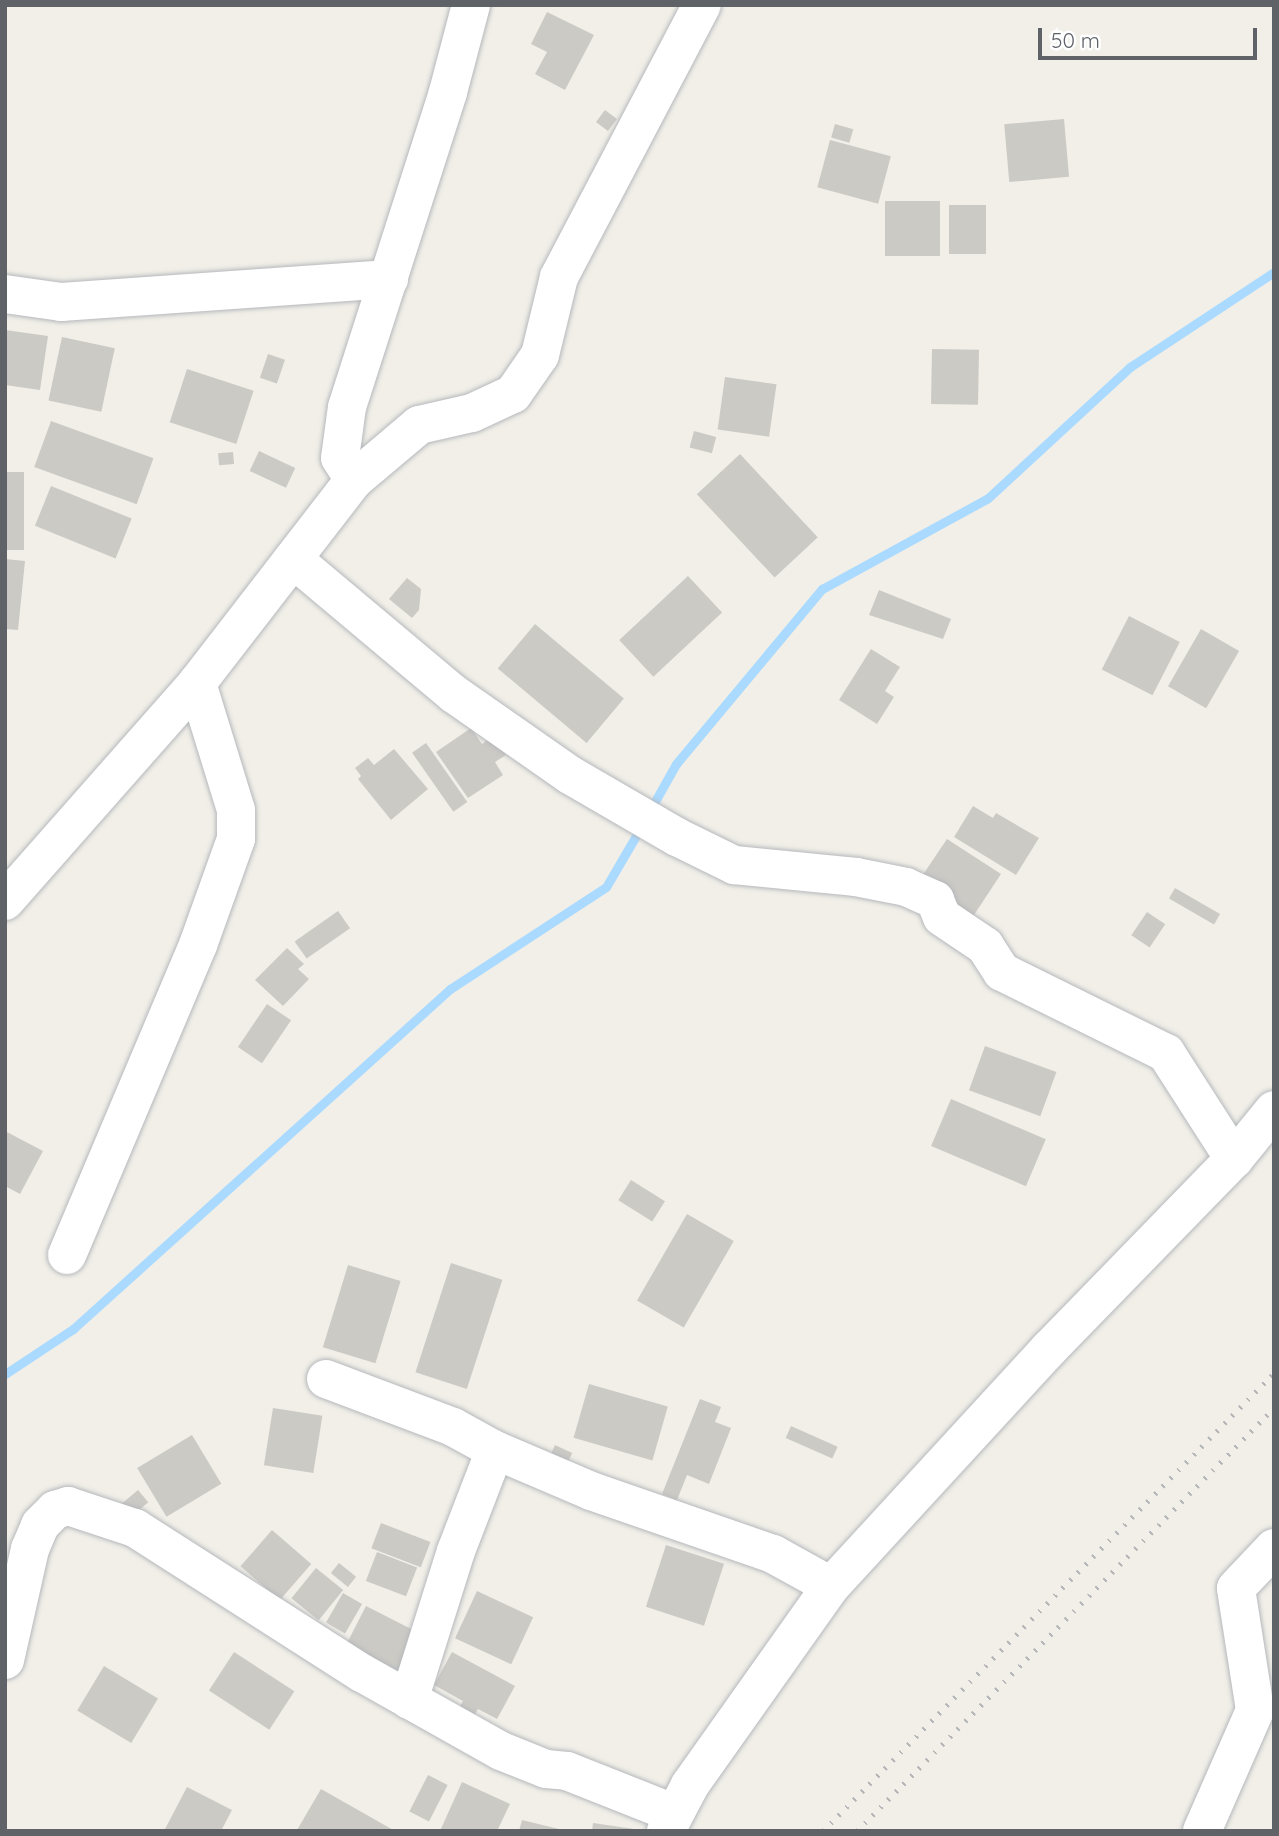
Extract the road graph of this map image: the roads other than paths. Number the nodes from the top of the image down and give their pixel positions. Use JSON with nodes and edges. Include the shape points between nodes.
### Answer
{"nodes":[{"id":1,"x":471,"y":5,"type":"edge"},
{"id":2,"x":702,"y":5,"type":"edge"},
{"id":3,"x":389,"y":279,"type":"junction"},
{"id":4,"x":5,"y":294,"type":"edge"},
{"id":5,"x":354,"y":480,"type":"junction"},
{"id":6,"x":293,"y":559,"type":"junction"},
{"id":7,"x":197,"y":683,"type":"junction"},
{"id":8,"x":5,"y":901,"type":"edge"},
{"id":9,"x":1274,"y":1110,"type":"edge"},
{"id":10,"x":1234,"y":1159,"type":"junction"},
{"id":11,"x":67,"y":1255,"type":"dead end"},
{"id":12,"x":326,"y":1379,"type":"dead end"},
{"id":13,"x":495,"y":1450,"type":"junction"},
{"id":14,"x":23,"y":1530,"type":"edge"},
{"id":15,"x":1274,"y":1548,"type":"edge"},
{"id":16,"x":831,"y":1586,"type":"junction"},
{"id":17,"x":5,"y":1660,"type":"edge"},
{"id":18,"x":409,"y":1700,"type":"junction"},
{"id":19,"x":670,"y":1822,"type":"edge"},
{"id":20,"x":1202,"y":1831,"type":"edge"}],
"edges":[{"from":1,"to":3,"type":"street"},
{"from":2,"to":5,"type":"street","via":[[559,277],[540,355],[513,394],[472,413],[419,425]]},
{"from":3,"to":4,"type":"street","via":[[61,302]]},
{"from":3,"to":5,"type":"street","via":[[347,407],[340,458]]},
{"from":5,"to":6,"type":"street"},
{"from":6,"to":7,"type":"street"},
{"from":6,"to":10,"type":"street","via":[[454,694],[570,775],[677,837],[734,865],[856,877],[906,887],[935,900],[942,917],[985,946],[1003,972],[1166,1053]]},
{"from":7,"to":8,"type":"street"},
{"from":7,"to":11,"type":"street","via":[[236,810],[236,839],[198,945]]},
{"from":9,"to":10,"type":"street"},
{"from":10,"to":16,"type":"street","via":[[1049,1349]]},
{"from":12,"to":13,"type":"street","via":[[453,1427]]},
{"from":13,"to":16,"type":"street","via":[[606,1497],[760,1549]]},
{"from":13,"to":18,"type":"street","via":[[456,1551]]},
{"from":14,"to":17,"type":"street","via":[[30,1549]]},
{"from":14,"to":18,"type":"street","via":[[68,1506],[135,1528]]},
{"from":15,"to":20,"type":"street","via":[[1236,1588],[1255,1710]]},
{"from":16,"to":19,"type":"street"},
{"from":18,"to":19,"type":"street","via":[[500,1752],[546,1769],[567,1771]]}]}
